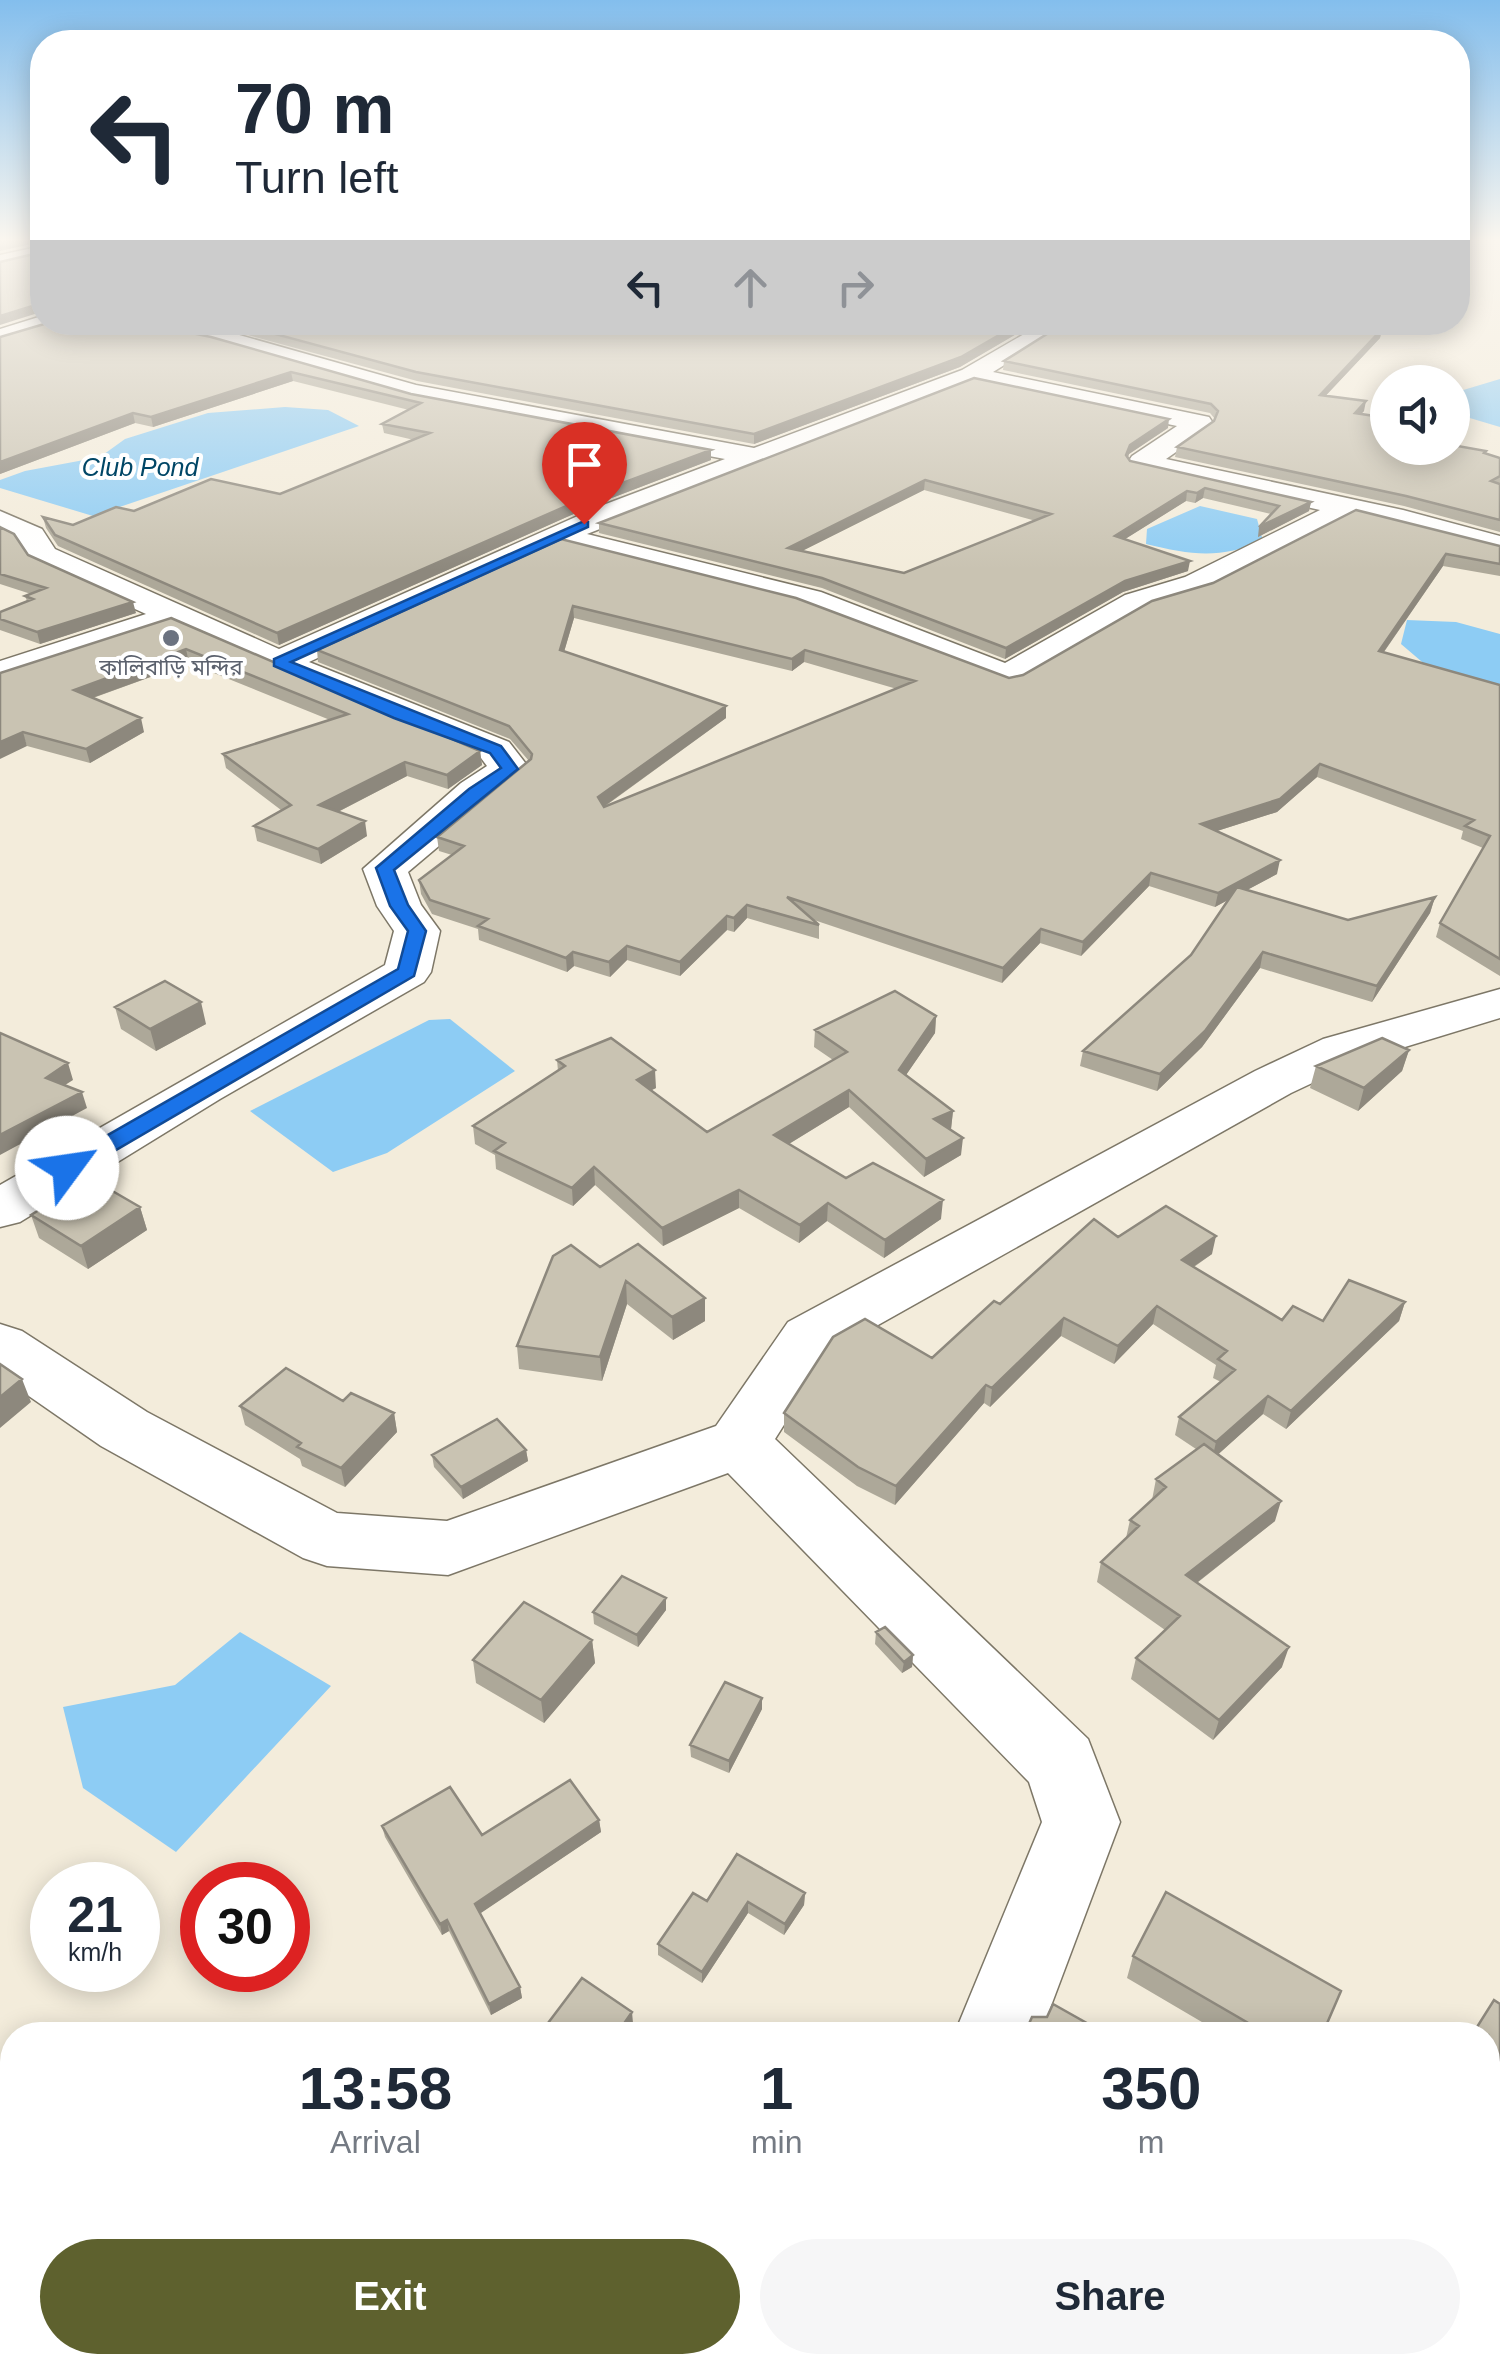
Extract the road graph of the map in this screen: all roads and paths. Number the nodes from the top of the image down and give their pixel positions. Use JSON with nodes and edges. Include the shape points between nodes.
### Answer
{"nodes":[{"id":1,"x":259,"y":348,"type":"edge"},
{"id":2,"x":1018,"y":348,"type":"edge"},
{"id":3,"x":971,"y":375,"type":"junction"},
{"id":4,"x":753,"y":456,"type":"junction"},
{"id":5,"x":1349,"y":507,"type":"junction"},
{"id":6,"x":0,"y":520,"type":"edge"},
{"id":7,"x":558,"y":536,"type":"junction"},
{"id":8,"x":1500,"y":546,"type":"edge"},
{"id":9,"x":178,"y":615,"type":"junction"},
{"id":10,"x":279,"y":662,"type":"junction"},
{"id":11,"x":0,"y":673,"type":"edge"},
{"id":12,"x":1500,"y":1003,"type":"edge"},
{"id":13,"x":0,"y":1209,"type":"edge"},
{"id":14,"x":0,"y":1346,"type":"edge"},
{"id":15,"x":739,"y":1443,"type":"junction"},
{"id":16,"x":1002,"y":2022,"type":"edge"}],
"edges":[{"from":1,"to":4,"type":"street","via":[[412,392]]},
{"from":2,"to":3,"type":"street"},
{"from":3,"to":4,"type":"street"},
{"from":3,"to":5,"type":"street","via":[[1200,423],[1142,462]]},
{"from":4,"to":7,"type":"street"},
{"from":5,"to":7,"type":"street","via":[[1197,584],[1137,602],[1007,676],[809,599]]},
{"from":5,"to":8,"type":"street"},
{"from":6,"to":9,"type":"street","via":[[31,536],[44,556]]},
{"from":7,"to":10,"type":"street"},
{"from":9,"to":10,"type":"street"},
{"from":9,"to":11,"type":"street"},
{"from":10,"to":13,"type":"street","via":[[495,750],[510,769],[384,868],[417,931],[408,972]]},
{"from":12,"to":15,"type":"street","via":[[1341,1050],[1273,1082],[809,1337]]},
{"from":14,"to":15,"type":"street","via":[[124,1429],[326,1538],[448,1548]]},
{"from":15,"to":16,"type":"street","via":[[1061,1763],[1081,1822]]}]}
